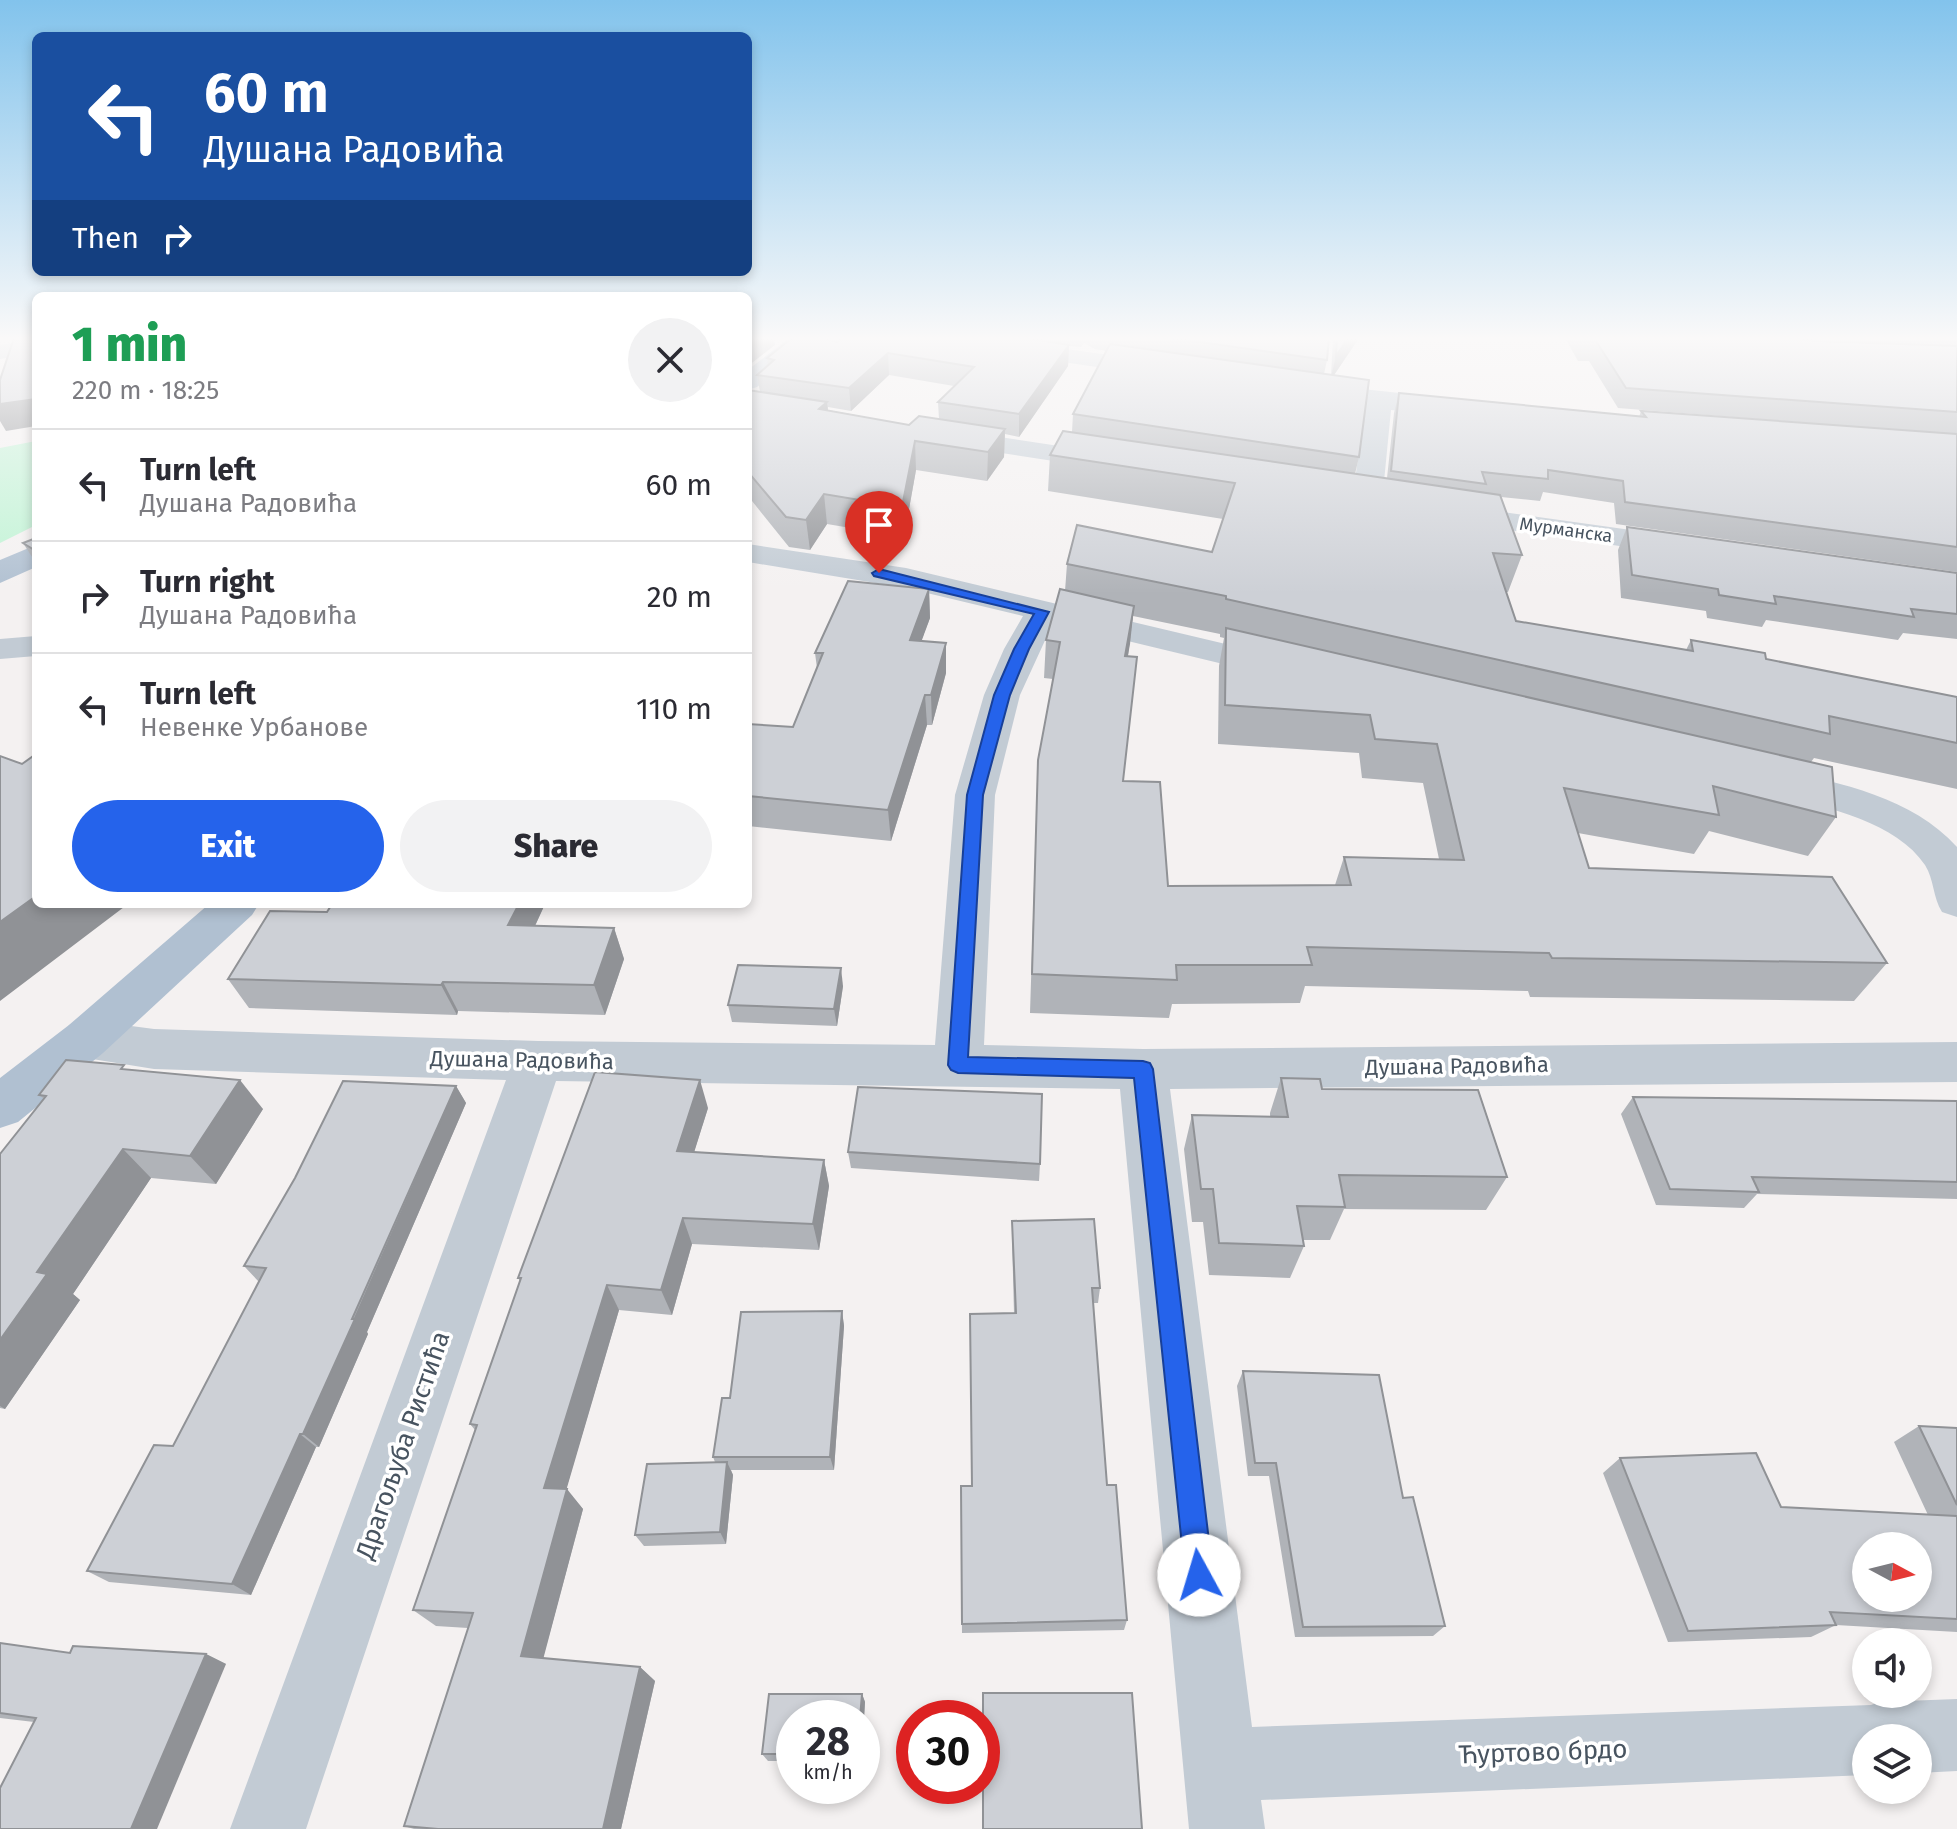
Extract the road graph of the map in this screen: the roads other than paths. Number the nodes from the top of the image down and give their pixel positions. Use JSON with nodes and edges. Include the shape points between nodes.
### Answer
{"nodes":[{"id":1,"x":1376,"y":423,"type":"edge"},
{"id":2,"x":919,"y":432,"type":"edge"},
{"id":3,"x":1135,"y":466,"type":"edge"},
{"id":4,"x":1337,"y":497,"type":"edge"},
{"id":5,"x":1367,"y":502,"type":"junction"},
{"id":6,"x":1398,"y":506,"type":"edge"},
{"id":7,"x":1429,"y":510,"type":"edge"},
{"id":8,"x":32,"y":531,"type":"edge"},
{"id":9,"x":0,"y":547,"type":"edge"},
{"id":10,"x":1707,"y":550,"type":"edge"},
{"id":11,"x":752,"y":554,"type":"edge"},
{"id":12,"x":32,"y":556,"type":"edge"},
{"id":13,"x":0,"y":573,"type":"edge"},
{"id":14,"x":1042,"y":612,"type":"junction"},
{"id":15,"x":32,"y":646,"type":"edge"},
{"id":16,"x":0,"y":649,"type":"edge"},
{"id":17,"x":1318,"y":676,"type":"edge"},
{"id":18,"x":1746,"y":775,"type":"edge"},
{"id":19,"x":1950,"y":857,"type":"edge"},
{"id":20,"x":1957,"y":901,"type":"edge"},
{"id":21,"x":233,"y":908,"type":"edge"},
{"id":22,"x":86,"y":1039,"type":"junction"},
{"id":23,"x":538,"y":1061,"type":"junction"},
{"id":24,"x":1957,"y":1062,"type":"edge"},
{"id":25,"x":958,"y":1065,"type":"junction"},
{"id":26,"x":1143,"y":1069,"type":"junction"},
{"id":27,"x":0,"y":1107,"type":"edge"},
{"id":28,"x":1957,"y":1735,"type":"edge"},
{"id":29,"x":1932,"y":1736,"type":"edge"},
{"id":30,"x":1852,"y":1740,"type":"edge"},
{"id":31,"x":1224,"y":1797,"type":"edge"},
{"id":32,"x":268,"y":1829,"type":"edge"}],
"edges":[{"from":1,"to":5,"type":"street"},
{"from":2,"to":3,"type":"street"},
{"from":4,"to":5,"type":"street"},
{"from":5,"to":6,"type":"street"},
{"from":7,"to":10,"type":"street","name":"Мурманска"},
{"from":8,"to":9,"type":"main road"},
{"from":11,"to":14,"type":"street","via":[[906,578]]},
{"from":12,"to":13,"type":"main road"},
{"from":14,"to":17,"type":"street"},
{"from":14,"to":25,"type":"street","via":[[1002,695],[975,795]]},
{"from":15,"to":16,"type":"street"},
{"from":18,"to":19,"type":"street","via":[[1871,810]]},
{"from":19,"to":20,"type":"street"},
{"from":21,"to":22,"type":"main road"},
{"from":22,"to":23,"type":"street","name":"Душана Радовића","via":[[154,1049]]},
{"from":22,"to":27,"type":"main road"},
{"from":23,"to":25,"type":"street","name":"Душана Радовића"},
{"from":23,"to":32,"type":"street","name":"Драгољуба Ристића"},
{"from":24,"to":26,"type":"street","name":"Душана Радовића"},
{"from":25,"to":26,"type":"street","name":"Душана Радовића"},
{"from":26,"to":31,"type":"street"},
{"from":28,"to":29,"type":"street"},
{"from":30,"to":31,"type":"street","name":"Ћуртово брдо"}]}
